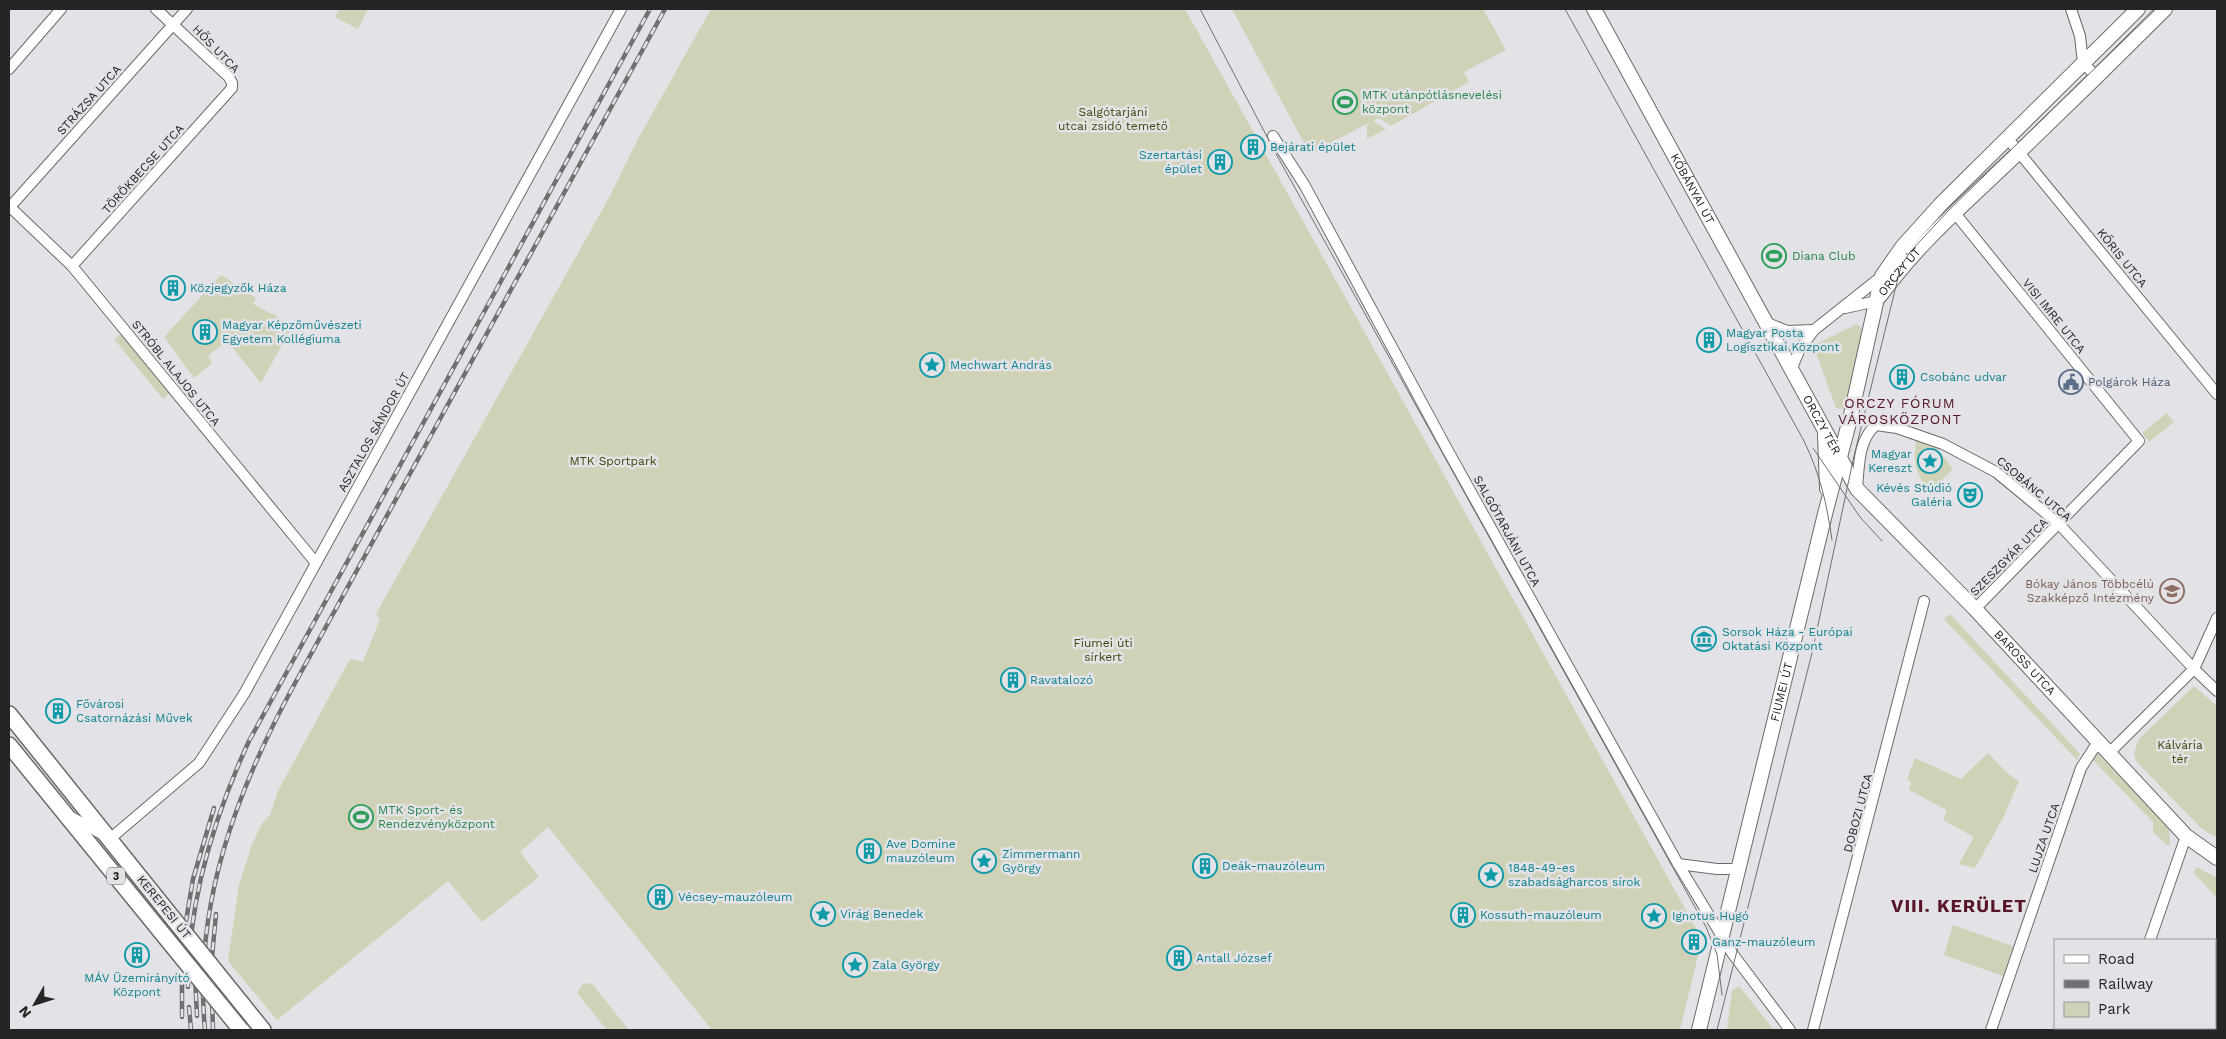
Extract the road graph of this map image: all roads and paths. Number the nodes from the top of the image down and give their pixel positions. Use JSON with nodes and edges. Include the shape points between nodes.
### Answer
{"nodes":[{"id":1,"x":62,"y":9,"type":"edge"},
{"id":2,"x":156,"y":9,"type":"edge"},
{"id":3,"x":187,"y":9,"type":"edge"},
{"id":4,"x":621,"y":9,"type":"edge"},
{"id":5,"x":1594,"y":9,"type":"edge"},
{"id":6,"x":2071,"y":9,"type":"edge"},
{"id":7,"x":2138,"y":9,"type":"edge"},
{"id":8,"x":2165,"y":9,"type":"edge"},
{"id":9,"x":173,"y":24,"type":"junction"},
{"id":10,"x":2084,"y":63,"type":"junction"},
{"id":11,"x":9,"y":69,"type":"edge"},
{"id":12,"x":2096,"y":76,"type":"junction"},
{"id":13,"x":232,"y":88,"type":"joint"},
{"id":14,"x":1273,"y":136,"type":"dead end"},
{"id":15,"x":2008,"y":139,"type":"junction"},
{"id":16,"x":2019,"y":152,"type":"junction"},
{"id":17,"x":9,"y":207,"type":"edge"},
{"id":18,"x":1954,"y":212,"type":"junction"},
{"id":19,"x":72,"y":266,"type":"junction"},
{"id":20,"x":1882,"y":276,"type":"junction"},
{"id":21,"x":1858,"y":295,"type":"junction"},
{"id":22,"x":1877,"y":301,"type":"junction"},
{"id":23,"x":1844,"y":308,"type":"junction"},
{"id":24,"x":1765,"y":322,"type":"junction"},
{"id":25,"x":1814,"y":330,"type":"junction"},
{"id":26,"x":1791,"y":370,"type":"junction"},
{"id":27,"x":2217,"y":394,"type":"edge"},
{"id":28,"x":1825,"y":430,"type":"junction"},
{"id":29,"x":2135,"y":435,"type":"joint"},
{"id":30,"x":1840,"y":458,"type":"junction"},
{"id":31,"x":1858,"y":489,"type":"junction"},
{"id":32,"x":1825,"y":514,"type":"junction"},
{"id":33,"x":2059,"y":524,"type":"junction"},
{"id":34,"x":316,"y":563,"type":"junction"},
{"id":35,"x":1924,"y":601,"type":"dead end"},
{"id":36,"x":1975,"y":609,"type":"junction"},
{"id":37,"x":2217,"y":618,"type":"edge"},
{"id":38,"x":2194,"y":669,"type":"junction"},
{"id":39,"x":2217,"y":691,"type":"edge"},
{"id":40,"x":9,"y":714,"type":"edge"},
{"id":41,"x":2098,"y":742,"type":"junction"},
{"id":42,"x":9,"y":745,"type":"edge"},
{"id":43,"x":2108,"y":753,"type":"junction"},
{"id":44,"x":66,"y":813,"type":"junction"},
{"id":45,"x":2186,"y":836,"type":"junction"},
{"id":46,"x":111,"y":838,"type":"junction"},
{"id":47,"x":2217,"y":858,"type":"edge"},
{"id":48,"x":1678,"y":864,"type":"junction"},
{"id":49,"x":1738,"y":869,"type":"junction"},
{"id":50,"x":117,"y":876,"type":"junction"},
{"id":51,"x":1721,"y":937,"type":"junction"},
{"id":52,"x":2150,"y":939,"type":"edge"},
{"id":53,"x":241,"y":1030,"type":"edge"},
{"id":54,"x":263,"y":1030,"type":"edge"},
{"id":55,"x":1699,"y":1030,"type":"edge"},
{"id":56,"x":1790,"y":1030,"type":"edge"},
{"id":57,"x":1813,"y":1030,"type":"edge"},
{"id":58,"x":1991,"y":1030,"type":"edge"}],
"edges":[{"from":1,"to":11,"type":"street"},
{"from":2,"to":9,"type":"street","name":"HŐS UTCA"},
{"from":3,"to":9,"type":"street","name":"STRÁZSA UTCA"},
{"from":4,"to":34,"type":"street","name":"ASZTALOS SÁNDOR ÚT"},
{"from":5,"to":24,"type":"street","name":"KŐBÁNYAI ÚT"},
{"from":6,"to":10,"type":"street"},
{"from":7,"to":10,"type":"street","name":"ORCZY ÚT"},
{"from":8,"to":12,"type":"street","name":"ORCZY ÚT"},
{"from":9,"to":13,"type":"street","name":"HŐS UTCA","via":[[229,77]]},
{"from":9,"to":17,"type":"street","name":"STRÁZSA UTCA"},
{"from":10,"to":12,"type":"street"},
{"from":10,"to":15,"type":"street","name":"ORCZY ÚT"},
{"from":12,"to":16,"type":"street","name":"ORCZY ÚT"},
{"from":13,"to":19,"type":"street","name":"TÖRÖKBECSE UTCA"},
{"from":14,"to":48,"type":"street","name":"SALGÓTARJÁNI UTCA","via":[[1305,186]]},
{"from":15,"to":16,"type":"street","name":"KŐRIS UTCA"},
{"from":15,"to":20,"type":"street","name":"ORCZY ÚT","via":[[1903,246]]},
{"from":16,"to":18,"type":"street","name":"ORCZY ÚT"},
{"from":16,"to":27,"type":"street","name":"KŐRIS UTCA"},
{"from":17,"to":19,"type":"street","name":"STRÓBL ALAJOS UTCA"},
{"from":18,"to":22,"type":"street","name":"ORCZY ÚT","via":[[1898,272]]},
{"from":18,"to":29,"type":"street","name":"VISI IMRE UTCA"},
{"from":19,"to":34,"type":"street","name":"STRÓBL ALAJOS UTCA"},
{"from":20,"to":21,"type":"street"},
{"from":20,"to":22,"type":"street","name":"ORCZY ÚT"},
{"from":21,"to":22,"type":"street"},
{"from":21,"to":23,"type":"street"},
{"from":22,"to":23,"type":"street"},
{"from":22,"to":30,"type":"street","name":"ORCZY TÉR"},
{"from":23,"to":25,"type":"street"},
{"from":24,"to":25,"type":"street","via":[[1787,331]]},
{"from":24,"to":26,"type":"street","name":"KŐBÁNYAI ÚT"},
{"from":25,"to":26,"type":"street","via":[[1800,349]]},
{"from":26,"to":28,"type":"street","name":"ORCZY TÉR"},
{"from":28,"to":30,"type":"street","name":"ORCZY TÉR"},
{"from":28,"to":32,"type":"street","via":[[1828,487]]},
{"from":29,"to":33,"type":"street","name":"SZESZGYÁR UTCA","via":[[2139,441],[2136,446]]},
{"from":30,"to":31,"type":"street","name":"BAROSS UTCA"},
{"from":30,"to":32,"type":"street","name":"FIUMEI ÚT"},
{"from":31,"to":33,"type":"street","name":"CSOBÁNC UTCA","via":[[1865,438],[1876,425],[1884,424],[1942,444],[1986,465]]},
{"from":31,"to":36,"type":"street","name":"BAROSS UTCA"},
{"from":32,"to":49,"type":"street","name":"FIUMEI ÚT"},
{"from":33,"to":36,"type":"street","name":"SZESZGYÁR UTCA"},
{"from":33,"to":38,"type":"street","name":"CSOBÁNC UTCA"},
{"from":34,"to":46,"type":"street","name":"ASZTALOS SÁNDOR ÚT","via":[[244,694],[206,754]]},
{"from":35,"to":57,"type":"street","name":"DOBOZI UTCA"},
{"from":36,"to":41,"type":"street","name":"BAROSS UTCA"},
{"from":37,"to":38,"type":"street"},
{"from":38,"to":39,"type":"street"},
{"from":38,"to":43,"type":"street"},
{"from":40,"to":46,"type":"main road","name":"KEREPESI ÚT","number":"3"},
{"from":41,"to":43,"type":"street","name":"BAROSS UTCA"},
{"from":41,"to":58,"type":"street","name":"LUJZA UTCA","via":[[2081,768]]},
{"from":42,"to":44,"type":"main road","name":"KEREPESI ÚT","number":"3"},
{"from":43,"to":45,"type":"street","name":"BAROSS UTCA"},
{"from":44,"to":46,"type":"street"},
{"from":44,"to":50,"type":"main road","name":"KEREPESI ÚT","number":"3"},
{"from":45,"to":47,"type":"street","name":"BAROSS UTCA"},
{"from":45,"to":52,"type":"street"},
{"from":46,"to":50,"type":"street"},
{"from":46,"to":54,"type":"main road","name":"KEREPESI ÚT","number":"3","bridge":true},
{"from":48,"to":49,"type":"street"},
{"from":48,"to":51,"type":"street","name":"SALGÓTARJÁNI UTCA"},
{"from":49,"to":51,"type":"street","name":"FIUMEI ÚT"},
{"from":50,"to":53,"type":"main road","name":"KEREPESI ÚT","number":"3","bridge":true},
{"from":51,"to":55,"type":"street","name":"FIUMEI ÚT"},
{"from":51,"to":56,"type":"street","name":"SALGÓTARJÁNI UTCA"}]}
